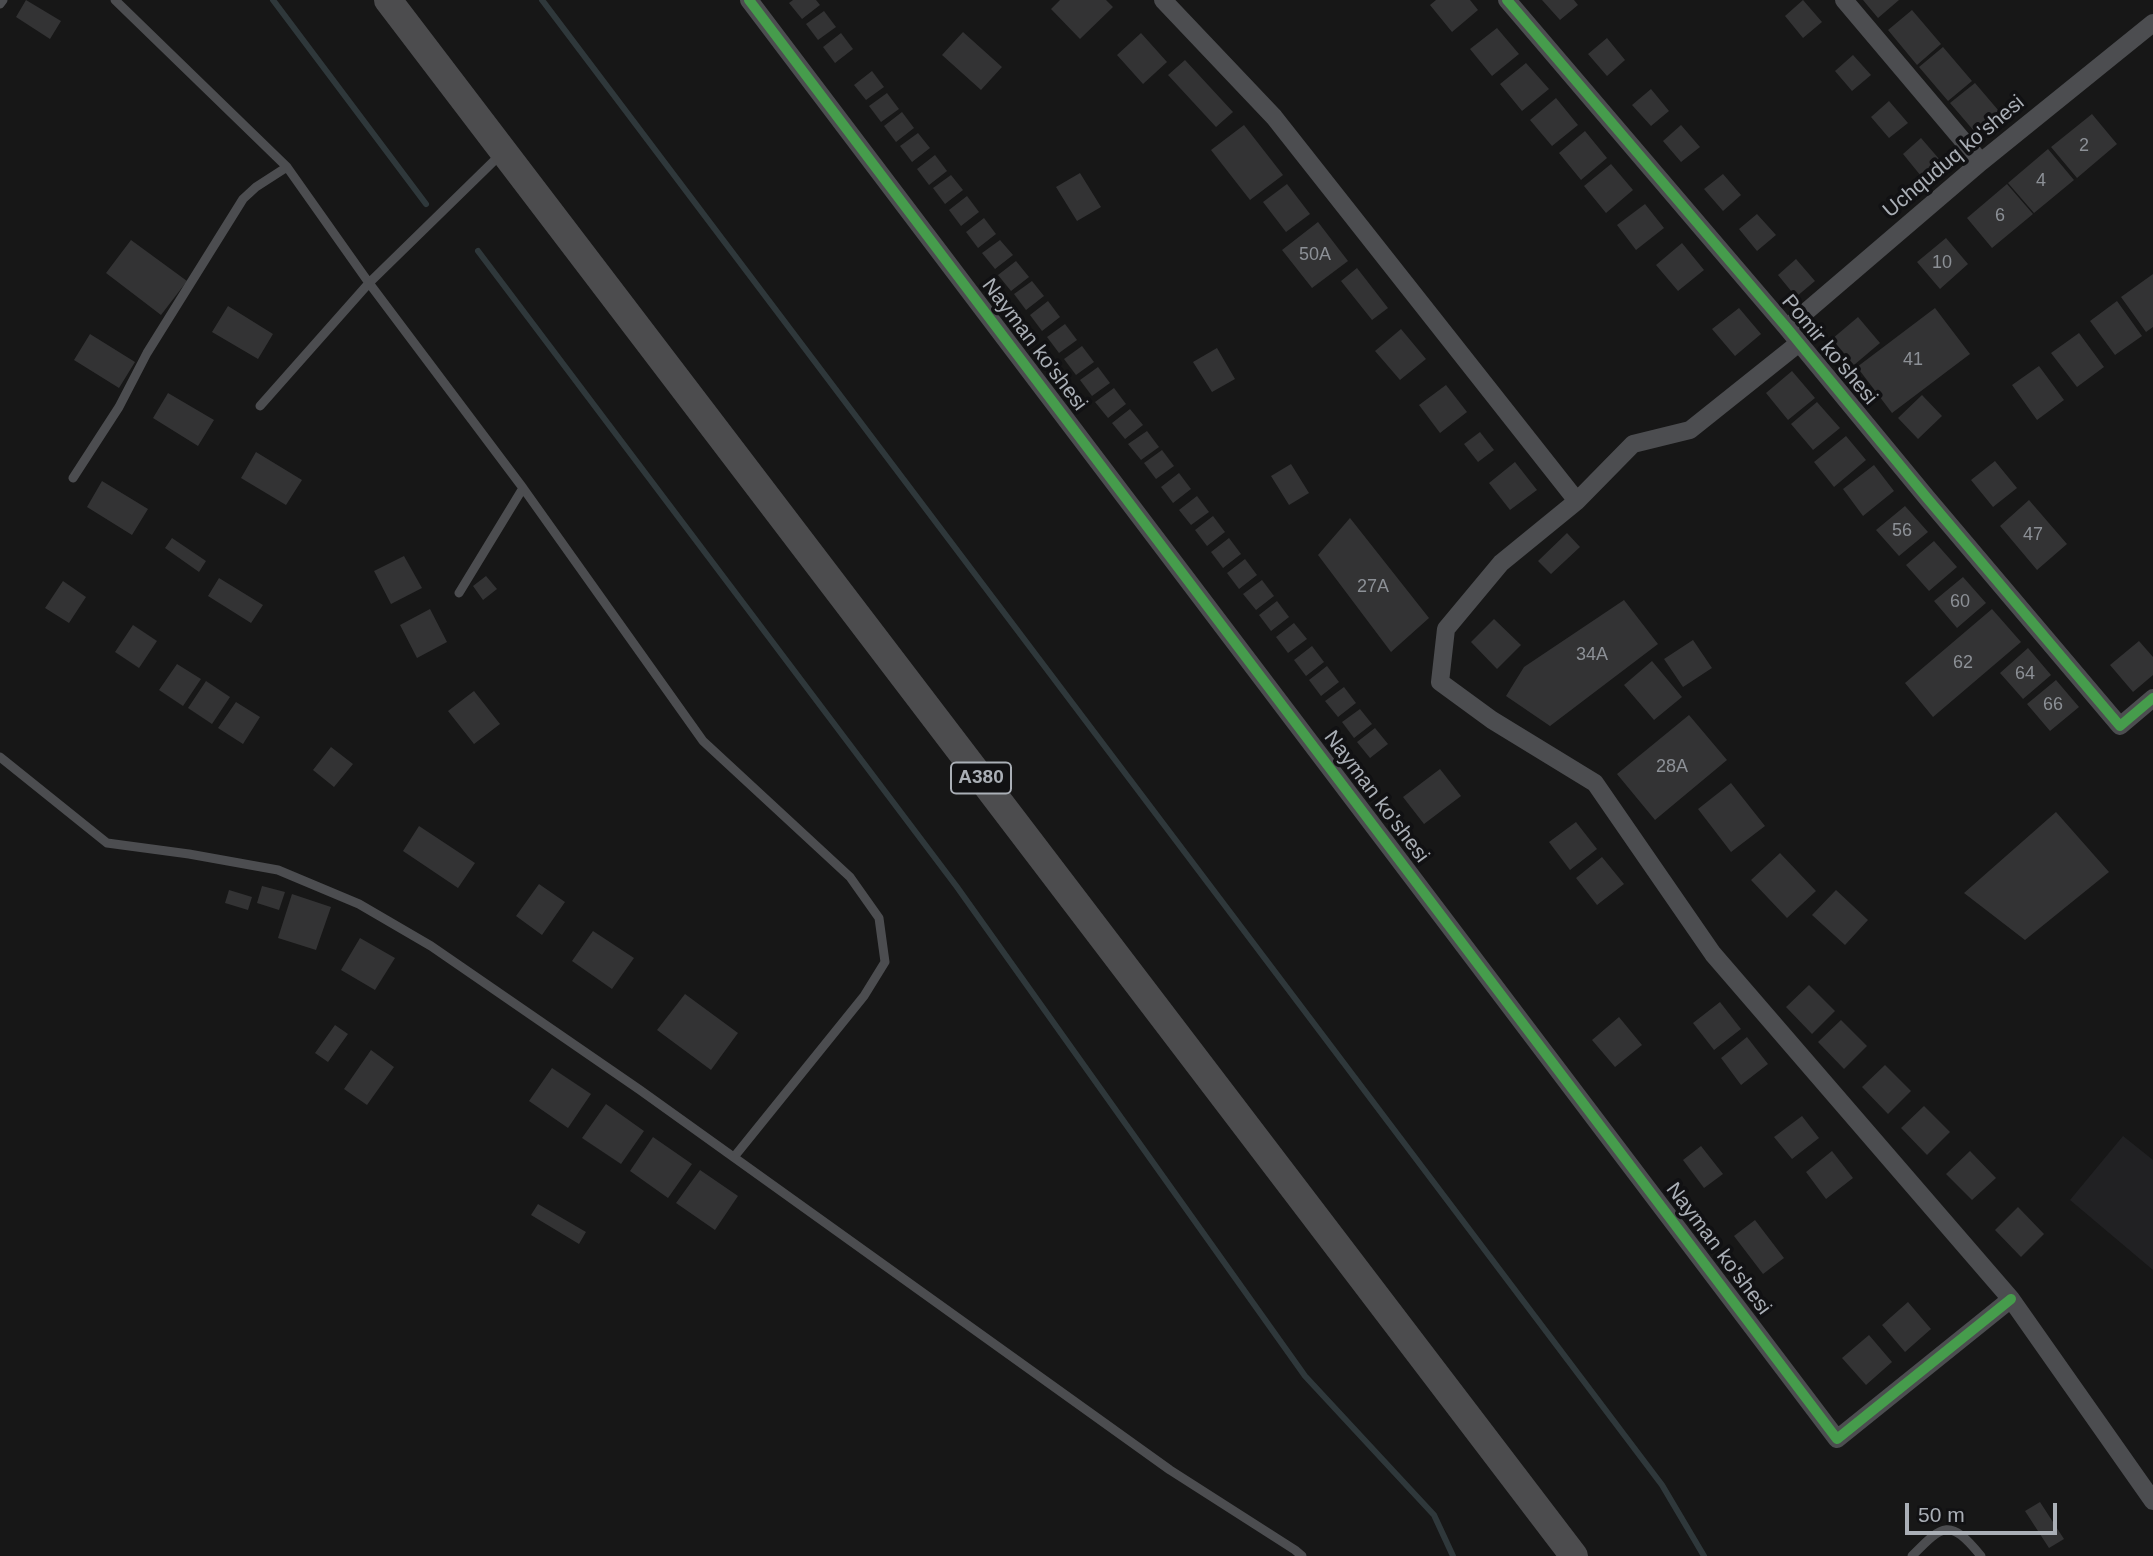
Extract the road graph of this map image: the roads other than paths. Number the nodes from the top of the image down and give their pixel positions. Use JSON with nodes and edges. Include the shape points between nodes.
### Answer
{"nodes":[{"id":1,"x":3,"y":0,"type":"edge"},
{"id":2,"x":115,"y":0,"type":"edge"},
{"id":3,"x":388,"y":0,"type":"edge"},
{"id":4,"x":749,"y":0,"type":"edge"},
{"id":5,"x":1163,"y":0,"type":"edge"},
{"id":6,"x":1507,"y":0,"type":"edge"},
{"id":7,"x":1844,"y":0,"type":"edge"},
{"id":8,"x":0,"y":5,"type":"edge"},
{"id":9,"x":2153,"y":23,"type":"edge"},
{"id":10,"x":503,"y":152,"type":"junction"},
{"id":11,"x":1981,"y":162,"type":"junction"},
{"id":12,"x":287,"y":167,"type":"junction"},
{"id":13,"x":369,"y":283,"type":"junction"},
{"id":14,"x":1787,"y":328,"type":"junction"},
{"id":15,"x":1799,"y":343,"type":"junction"},
{"id":16,"x":260,"y":406,"type":"dead end"},
{"id":17,"x":73,"y":478,"type":"dead end"},
{"id":18,"x":523,"y":488,"type":"junction"},
{"id":19,"x":1577,"y":501,"type":"junction"},
{"id":20,"x":459,"y":593,"type":"dead end"},
{"id":21,"x":2153,"y":698,"type":"edge"},
{"id":22,"x":0,"y":757,"type":"edge"},
{"id":23,"x":734,"y":1157,"type":"junction"},
{"id":24,"x":2011,"y":1299,"type":"junction"},
{"id":25,"x":2153,"y":1501,"type":"edge"},
{"id":26,"x":1302,"y":1556,"type":"edge"},
{"id":27,"x":1574,"y":1556,"type":"edge"},
{"id":28,"x":1912,"y":1556,"type":"edge"},
{"id":29,"x":1981,"y":1556,"type":"edge"}],
"edges":[{"from":1,"to":8,"type":"lane"},
{"from":2,"to":12,"type":"lane"},
{"from":3,"to":10,"type":"highway","number":"A380"},
{"from":4,"to":24,"type":"street","name":"Nayman ko'shesi","via":[[1838,1439]]},
{"from":5,"to":19,"type":"street","via":[[1274,117]]},
{"from":6,"to":14,"type":"street","name":"Pomir ko'shesi"},
{"from":7,"to":11,"type":"street"},
{"from":9,"to":11,"type":"street","name":"Uchquduq ko'shesi"},
{"from":10,"to":13,"type":"lane"},
{"from":10,"to":27,"type":"highway","number":"A380"},
{"from":11,"to":14,"type":"street","name":"Uchquduq ko'shesi"},
{"from":12,"to":13,"type":"lane"},
{"from":12,"to":17,"type":"lane","via":[[243,200]]},
{"from":13,"to":16,"type":"lane"},
{"from":13,"to":18,"type":"lane"},
{"from":14,"to":15,"type":"street","name":"Pomir ko'shesi"},
{"from":15,"to":19,"type":"street","via":[[1690,430],[1633,444]]},
{"from":15,"to":21,"type":"street","name":"Pomir ko'shesi","via":[[2120,726]]},
{"from":18,"to":20,"type":"lane"},
{"from":18,"to":23,"type":"lane","via":[[703,741],[850,877],[879,918],[885,962],[864,996]]},
{"from":19,"to":24,"type":"street","via":[[1501,563],[1446,629],[1440,682],[1595,783],[1713,954]]},
{"from":22,"to":23,"type":"lane","via":[[107,843],[278,870],[359,904],[431,946]]},
{"from":23,"to":26,"type":"lane","via":[[1170,1470]]},
{"from":24,"to":25,"type":"street"},
{"from":28,"to":29,"type":"lane","via":[[1941,1530],[1963,1535]]}]}
